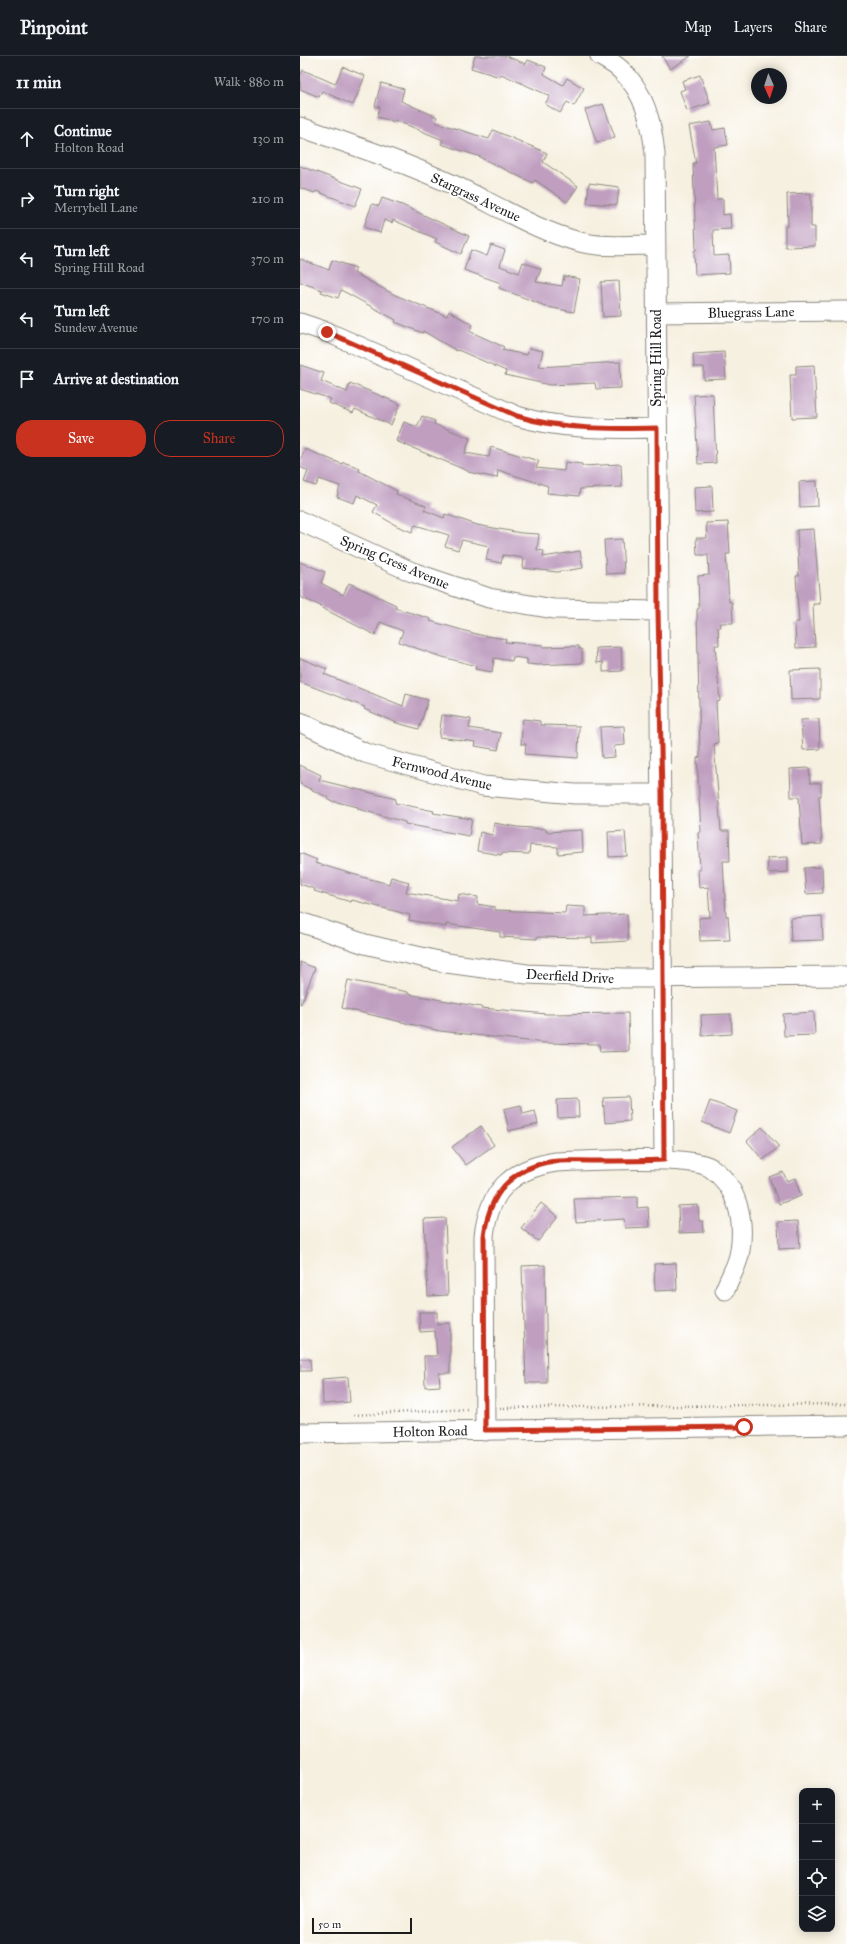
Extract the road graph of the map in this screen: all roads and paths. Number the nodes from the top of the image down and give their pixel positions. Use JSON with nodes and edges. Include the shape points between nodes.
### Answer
{"nodes":[{"id":1,"x":600,"y":56,"type":"edge"},
{"id":2,"x":300,"y":127,"type":"edge"},
{"id":3,"x":655,"y":245,"type":"junction"},
{"id":4,"x":847,"y":311,"type":"edge"},
{"id":5,"x":656,"y":313,"type":"junction"},
{"id":6,"x":300,"y":323,"type":"edge"},
{"id":7,"x":657,"y":428,"type":"junction"},
{"id":8,"x":300,"y":521,"type":"edge"},
{"id":9,"x":658,"y":611,"type":"junction"},
{"id":10,"x":300,"y":722,"type":"edge"},
{"id":11,"x":662,"y":794,"type":"junction"},
{"id":12,"x":300,"y":922,"type":"edge"},
{"id":13,"x":847,"y":976,"type":"edge"},
{"id":14,"x":664,"y":978,"type":"junction"},
{"id":15,"x":664,"y":1160,"type":"junction"},
{"id":16,"x":725,"y":1290,"type":"dead end"},
{"id":17,"x":847,"y":1404,"type":"edge"},
{"id":18,"x":485,"y":1408,"type":"junction"},
{"id":19,"x":346,"y":1415,"type":"dead end"},
{"id":20,"x":847,"y":1426,"type":"edge"},
{"id":21,"x":485,"y":1430,"type":"junction"},
{"id":22,"x":300,"y":1433,"type":"edge"}],
"edges":[{"from":1,"to":3,"type":"street","name":"Spring Hill Road","via":[[621,70],[647,108],[655,154]]},
{"from":2,"to":3,"type":"street","name":"Stargrass Avenue","via":[[357,146],[456,186],[542,228],[574,240],[612,245]]},
{"from":3,"to":5,"type":"street","name":"Spring Hill Road"},
{"from":4,"to":5,"type":"street","name":"Bluegrass Lane"},
{"from":5,"to":7,"type":"street","name":"Spring Hill Road"},
{"from":6,"to":7,"type":"street","via":[[327,332],[517,416],[541,424]]},
{"from":7,"to":9,"type":"street","name":"Spring Hill Road"},
{"from":8,"to":9,"type":"street","name":"Spring Cress Avenue","via":[[412,572],[489,598],[554,609]]},
{"from":9,"to":11,"type":"street","name":"Spring Hill Road"},
{"from":10,"to":11,"type":"street","name":"Fernwood Avenue","via":[[365,753],[483,786],[575,794]]},
{"from":11,"to":14,"type":"street","name":"Spring Hill Road"},
{"from":12,"to":14,"type":"street","name":"Deerfield Drive","via":[[365,944],[447,963],[527,974],[585,978]]},
{"from":13,"to":14,"type":"street","name":"Deerfield Drive"},
{"from":14,"to":15,"type":"street","name":"Spring Hill Road"},
{"from":15,"to":16,"type":"street","via":[[683,1160],[710,1167],[730,1187],[741,1214],[740,1250]]},
{"from":15,"to":18,"type":"street","via":[[556,1162],[537,1165],[520,1172],[501,1190],[486,1217],[484,1236]]},
{"from":17,"to":18,"type":"path"},
{"from":18,"to":19,"type":"path"},
{"from":18,"to":21,"type":"street"},
{"from":20,"to":21,"type":"street","name":"Holton Road"},
{"from":21,"to":22,"type":"street","name":"Holton Road"}]}
